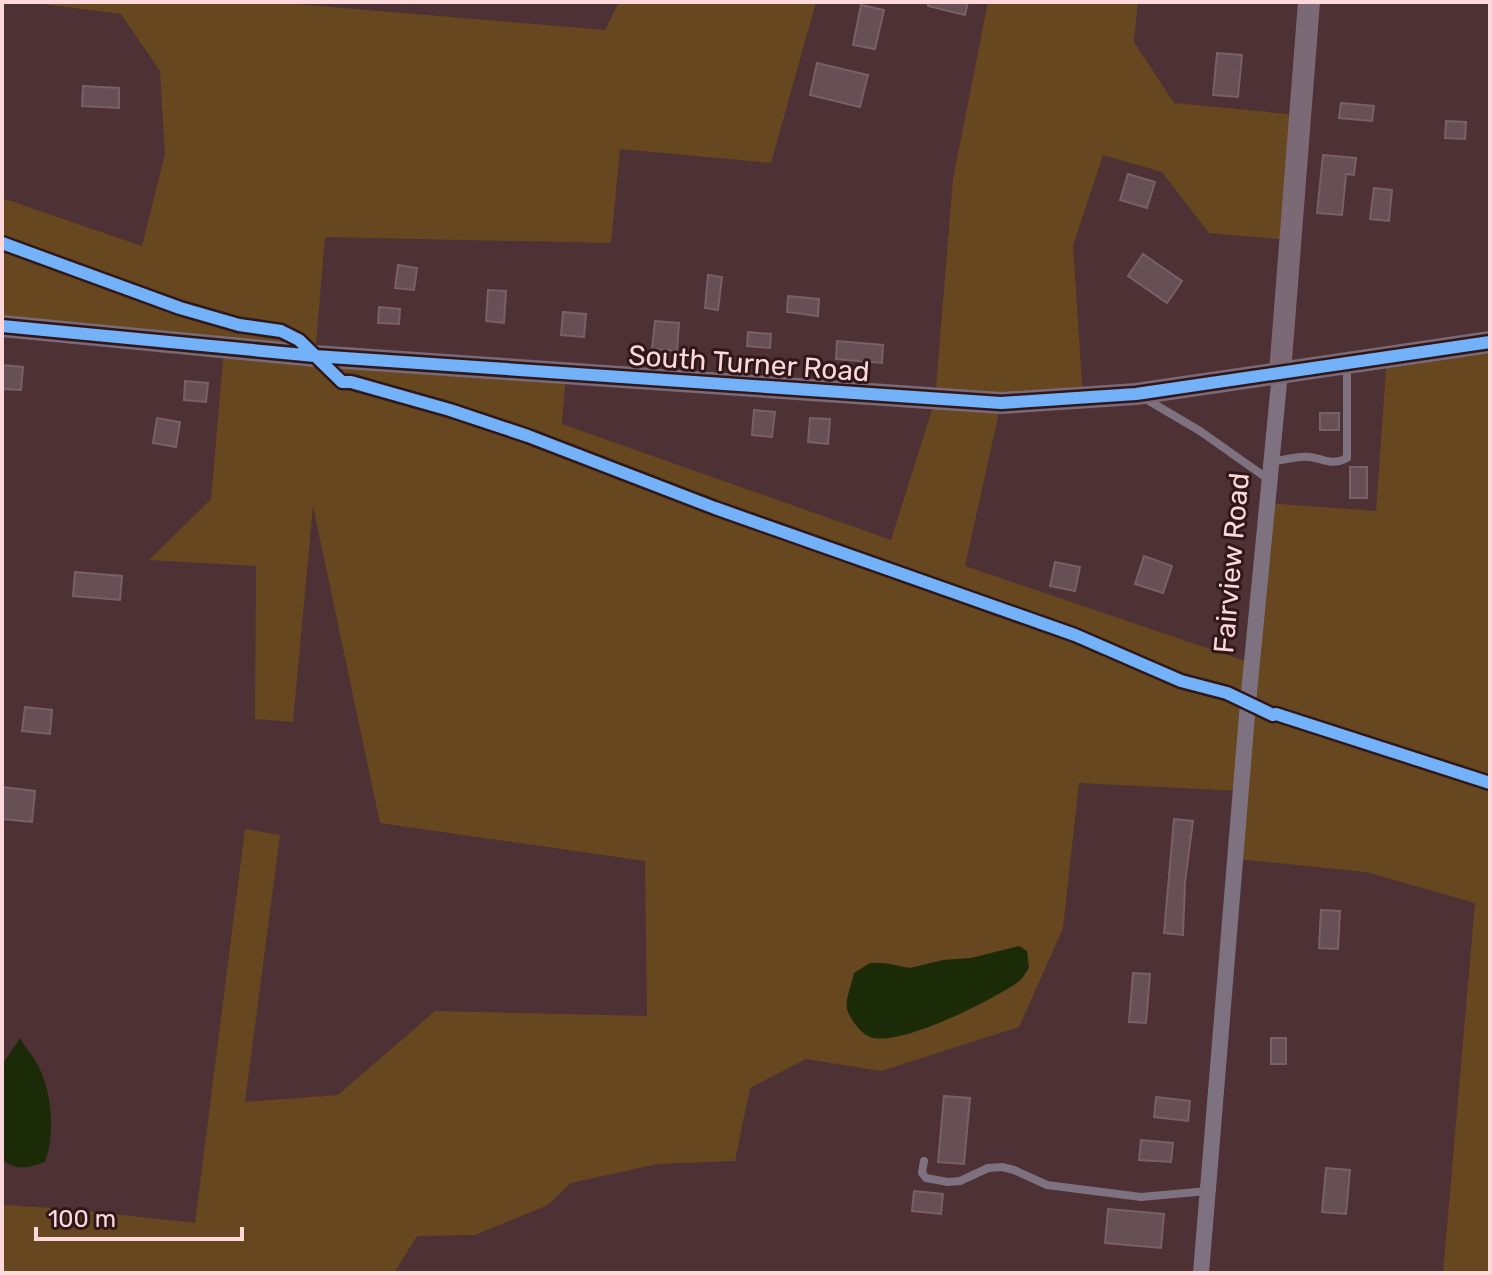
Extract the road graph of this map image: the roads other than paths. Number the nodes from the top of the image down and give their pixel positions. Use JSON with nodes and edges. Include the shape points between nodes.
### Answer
{"nodes":[{"id":1,"x":1309,"y":2,"type":"edge"},
{"id":2,"x":2,"y":326,"type":"edge"},
{"id":3,"x":1490,"y":342,"type":"edge"},
{"id":4,"x":1347,"y":363,"type":"junction"},
{"id":5,"x":1280,"y":373,"type":"junction"},
{"id":6,"x":1136,"y":394,"type":"junction"},
{"id":7,"x":1270,"y":461,"type":"junction"},
{"id":8,"x":1268,"y":479,"type":"junction"},
{"id":9,"x":924,"y":1161,"type":"dead end"},
{"id":10,"x":1209,"y":1191,"type":"junction"},
{"id":11,"x":1201,"y":1273,"type":"edge"}],
"edges":[{"from":1,"to":5,"type":"street","name":"Fairview Road"},
{"from":2,"to":6,"type":"street","name":"South Turner Road","via":[[315,356],[966,402]]},
{"from":3,"to":4,"type":"street","name":"South Turner Road"},
{"from":4,"to":5,"type":"street","name":"South Turner Road"},
{"from":4,"to":7,"type":"lane","via":[[1347,458],[1338,463],[1309,457]]},
{"from":5,"to":6,"type":"street","name":"South Turner Road"},
{"from":5,"to":7,"type":"street","name":"Fairview Road"},
{"from":6,"to":8,"type":"lane"},
{"from":7,"to":8,"type":"street","name":"Fairview Road"},
{"from":8,"to":10,"type":"street","name":"Fairview Road"},
{"from":9,"to":10,"type":"lane","via":[[926,1178],[948,1182],[1002,1167],[1047,1185],[1141,1197]]},
{"from":10,"to":11,"type":"street","name":"Fairview Road"}]}
